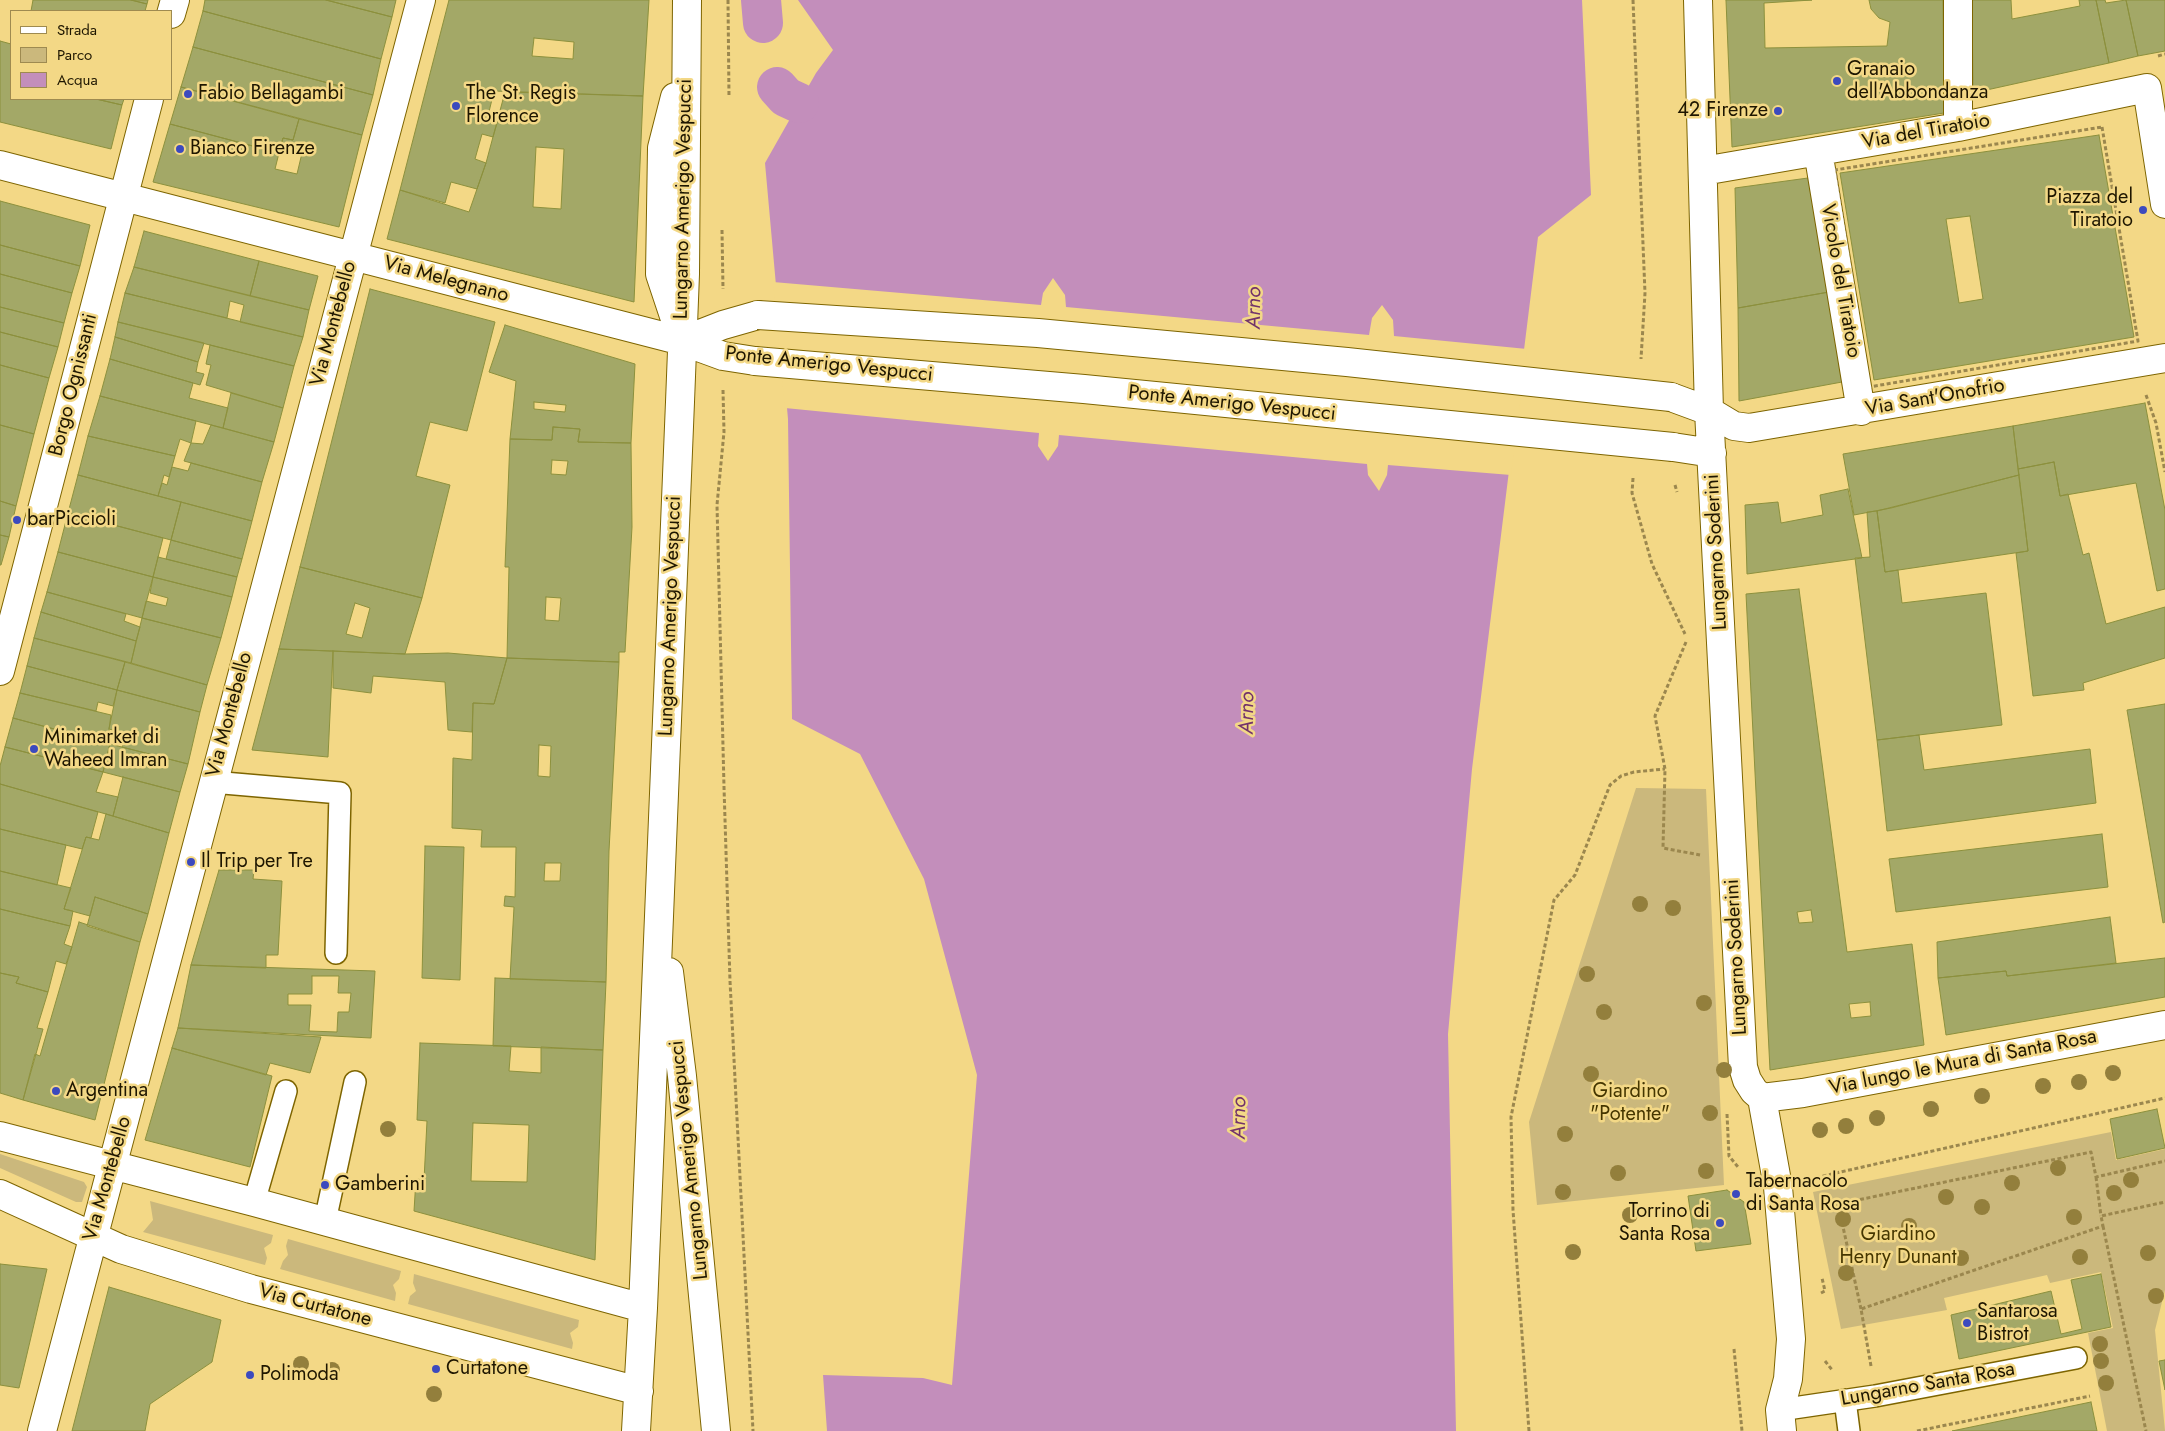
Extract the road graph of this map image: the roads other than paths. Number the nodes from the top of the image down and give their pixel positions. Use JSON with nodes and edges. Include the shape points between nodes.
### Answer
{"nodes":[{"id":1,"x":421,"y":0,"type":"edge"},
{"id":2,"x":687,"y":0,"type":"edge"},
{"id":3,"x":1698,"y":0,"type":"edge"},
{"id":4,"x":1958,"y":0,"type":"edge"},
{"id":5,"x":149,"y":100,"type":"edge"},
{"id":6,"x":1958,"y":127,"type":"junction"},
{"id":7,"x":1818,"y":151,"type":"junction"},
{"id":8,"x":0,"y":165,"type":"edge"},
{"id":9,"x":1703,"y":171,"type":"junction"},
{"id":10,"x":123,"y":197,"type":"junction"},
{"id":11,"x":2165,"y":204,"type":"edge"},
{"id":12,"x":352,"y":256,"type":"junction"},
{"id":13,"x":682,"y":341,"type":"junction"},
{"id":14,"x":2165,"y":358,"type":"edge"},
{"id":15,"x":1865,"y":399,"type":"junction"},
{"id":16,"x":1709,"y":410,"type":"junction"},
{"id":17,"x":1712,"y":453,"type":"junction"},
{"id":18,"x":0,"y":670,"type":"edge"},
{"id":19,"x":212,"y":782,"type":"junction"},
{"id":20,"x":659,"y":890,"type":"junction"},
{"id":21,"x":336,"y":953,"type":"dead end"},
{"id":22,"x":2165,"y":1025,"type":"edge"},
{"id":23,"x":355,"y":1082,"type":"dead end"},
{"id":24,"x":286,"y":1091,"type":"dead end"},
{"id":25,"x":1762,"y":1098,"type":"junction"},
{"id":26,"x":0,"y":1136,"type":"edge"},
{"id":27,"x":112,"y":1166,"type":"junction"},
{"id":28,"x":0,"y":1194,"type":"edge"},
{"id":29,"x":254,"y":1202,"type":"junction"},
{"id":30,"x":325,"y":1221,"type":"junction"},
{"id":31,"x":92,"y":1236,"type":"junction"},
{"id":32,"x":643,"y":1308,"type":"junction"},
{"id":33,"x":2076,"y":1358,"type":"dead end"},
{"id":34,"x":639,"y":1391,"type":"junction"},
{"id":35,"x":1845,"y":1400,"type":"junction"},
{"id":36,"x":1781,"y":1420,"type":"edge"},
{"id":37,"x":42,"y":1431,"type":"edge"},
{"id":38,"x":636,"y":1431,"type":"edge"},
{"id":39,"x":716,"y":1431,"type":"edge"},
{"id":40,"x":1848,"y":1431,"type":"edge"}],
"edges":[{"from":1,"to":12,"type":"street","name":"Via Montebello"},
{"from":2,"to":13,"type":"street","name":"Lungarno Amerigo Vespucci","via":[[685,57],[662,148],[660,245],[660,274]]},
{"from":3,"to":9,"type":"street","name":"Lungarno Soderini"},
{"from":4,"to":6,"type":"street"},
{"from":5,"to":10,"type":"street","name":"Borgo Ognissanti"},
{"from":6,"to":7,"type":"street","name":"Via del Tiratoio"},
{"from":6,"to":11,"type":"street","name":"Via del Tiratoio","via":[[2147,88]]},
{"from":7,"to":9,"type":"street","name":"Via del Tiratoio"},
{"from":7,"to":15,"type":"street","name":"Vicolo del Tiratoio"},
{"from":8,"to":10,"type":"street","name":"Via Melegnano"},
{"from":9,"to":16,"type":"street","name":"Lungarno Soderini"},
{"from":10,"to":12,"type":"street","name":"Via Melegnano"},
{"from":10,"to":18,"type":"street","name":"Borgo Ognissanti"},
{"from":12,"to":13,"type":"street","name":"Via Melegnano"},
{"from":12,"to":19,"type":"street","name":"Via Montebello"},
{"from":13,"to":16,"type":"street","name":"Ponte Amerigo Vespucci","bridge":true,"via":[[723,324],[758,315],[1048,334],[1671,397]]},
{"from":13,"to":17,"type":"street","name":"Ponte Amerigo Vespucci","bridge":true,"via":[[723,356],[755,361],[1084,389]]},
{"from":13,"to":20,"type":"street","name":"Lungarno Amerigo Vespucci"},
{"from":14,"to":15,"type":"street","name":"Via Sant'Onofrio"},
{"from":15,"to":16,"type":"street","name":"Via Sant'Onofrio","via":[[1749,428],[1734,426]]},
{"from":16,"to":17,"type":"street","name":"Lungarno Soderini"},
{"from":17,"to":25,"type":"street","name":"Lungarno Soderini","via":[[1743,1067],[1747,1080]]},
{"from":19,"to":21,"type":"lane","via":[[340,793]]},
{"from":19,"to":27,"type":"street","name":"Via Montebello"},
{"from":20,"to":32,"type":"street","name":"Lungarno Amerigo Vespucci"},
{"from":20,"to":39,"type":"street","name":"Lungarno Amerigo Vespucci","via":[[682,1076]]},
{"from":22,"to":25,"type":"street","name":"Via lungo le Mura di Santa Rosa"},
{"from":23,"to":30,"type":"lane"},
{"from":24,"to":29,"type":"lane"},
{"from":25,"to":36,"type":"street","name":"Lungarno Santa Rosa","via":[[1778,1187],[1791,1339]]},
{"from":26,"to":27,"type":"street"},
{"from":27,"to":29,"type":"street"},
{"from":27,"to":31,"type":"street","name":"Via Montebello"},
{"from":28,"to":31,"type":"street","name":"Via Curtatone"},
{"from":29,"to":30,"type":"street"},
{"from":30,"to":32,"type":"street"},
{"from":31,"to":34,"type":"street","name":"Via Curtatone","via":[[121,1249],[251,1289]]},
{"from":31,"to":37,"type":"street","name":"Via Montebello"},
{"from":32,"to":34,"type":"street","name":"Lungarno Amerigo Vespucci"},
{"from":33,"to":35,"type":"lane","name":"Lungarno Santa Rosa"},
{"from":34,"to":38,"type":"street","name":"Lungarno Amerigo Vespucci"},
{"from":35,"to":36,"type":"lane","name":"Lungarno Santa Rosa"},
{"from":35,"to":40,"type":"lane"}]}
